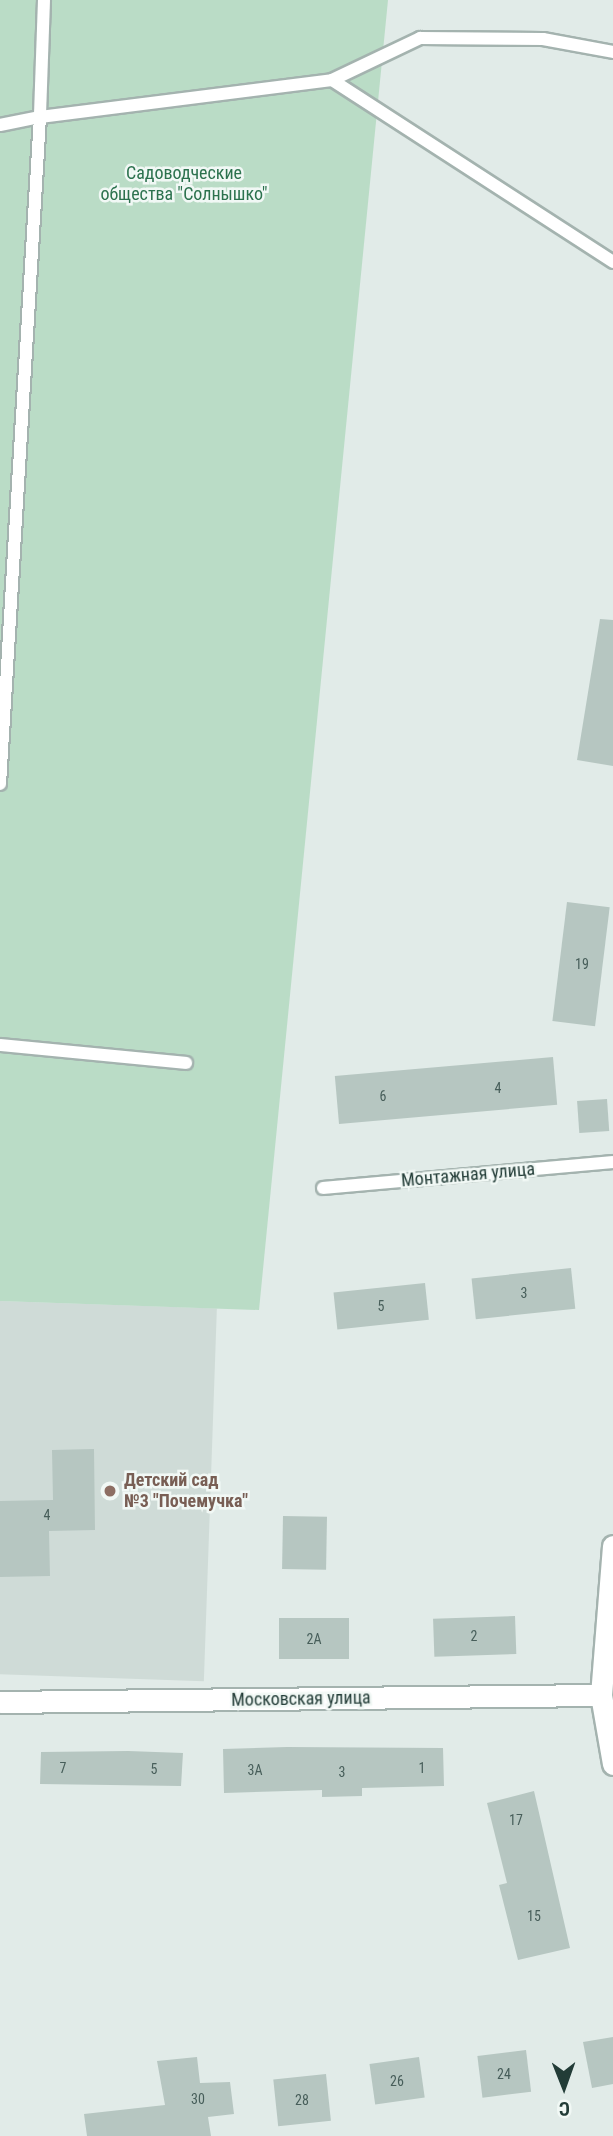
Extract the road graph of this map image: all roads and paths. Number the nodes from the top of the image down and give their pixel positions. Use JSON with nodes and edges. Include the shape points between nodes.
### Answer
{"nodes":[{"id":1,"x":44,"y":0,"type":"edge"},
{"id":2,"x":613,"y":52,"type":"edge"},
{"id":3,"x":332,"y":80,"type":"junction"},
{"id":4,"x":40,"y":117,"type":"junction"},
{"id":5,"x":0,"y":125,"type":"edge"},
{"id":6,"x":613,"y":262,"type":"edge"},
{"id":7,"x":0,"y":784,"type":"edge"},
{"id":8,"x":0,"y":1045,"type":"edge"},
{"id":9,"x":186,"y":1063,"type":"dead end"},
{"id":10,"x":613,"y":1162,"type":"edge"},
{"id":11,"x":323,"y":1188,"type":"dead end"},
{"id":12,"x":613,"y":1546,"type":"edge"},
{"id":13,"x":601,"y":1696,"type":"junction"},
{"id":14,"x":0,"y":1702,"type":"edge"},
{"id":15,"x":613,"y":1765,"type":"edge"}],
"edges":[{"from":1,"to":4,"type":"lane"},
{"from":2,"to":3,"type":"lane","via":[[543,39],[420,38]]},
{"from":3,"to":4,"type":"lane"},
{"from":3,"to":6,"type":"lane"},
{"from":4,"to":5,"type":"lane"},
{"from":4,"to":7,"type":"lane"},
{"from":8,"to":9,"type":"lane"},
{"from":10,"to":11,"type":"lane","name":"Монтажная улица"},
{"from":12,"to":13,"type":"street"},
{"from":13,"to":14,"type":"street","name":"Московская улица"},
{"from":13,"to":15,"type":"street"}]}
